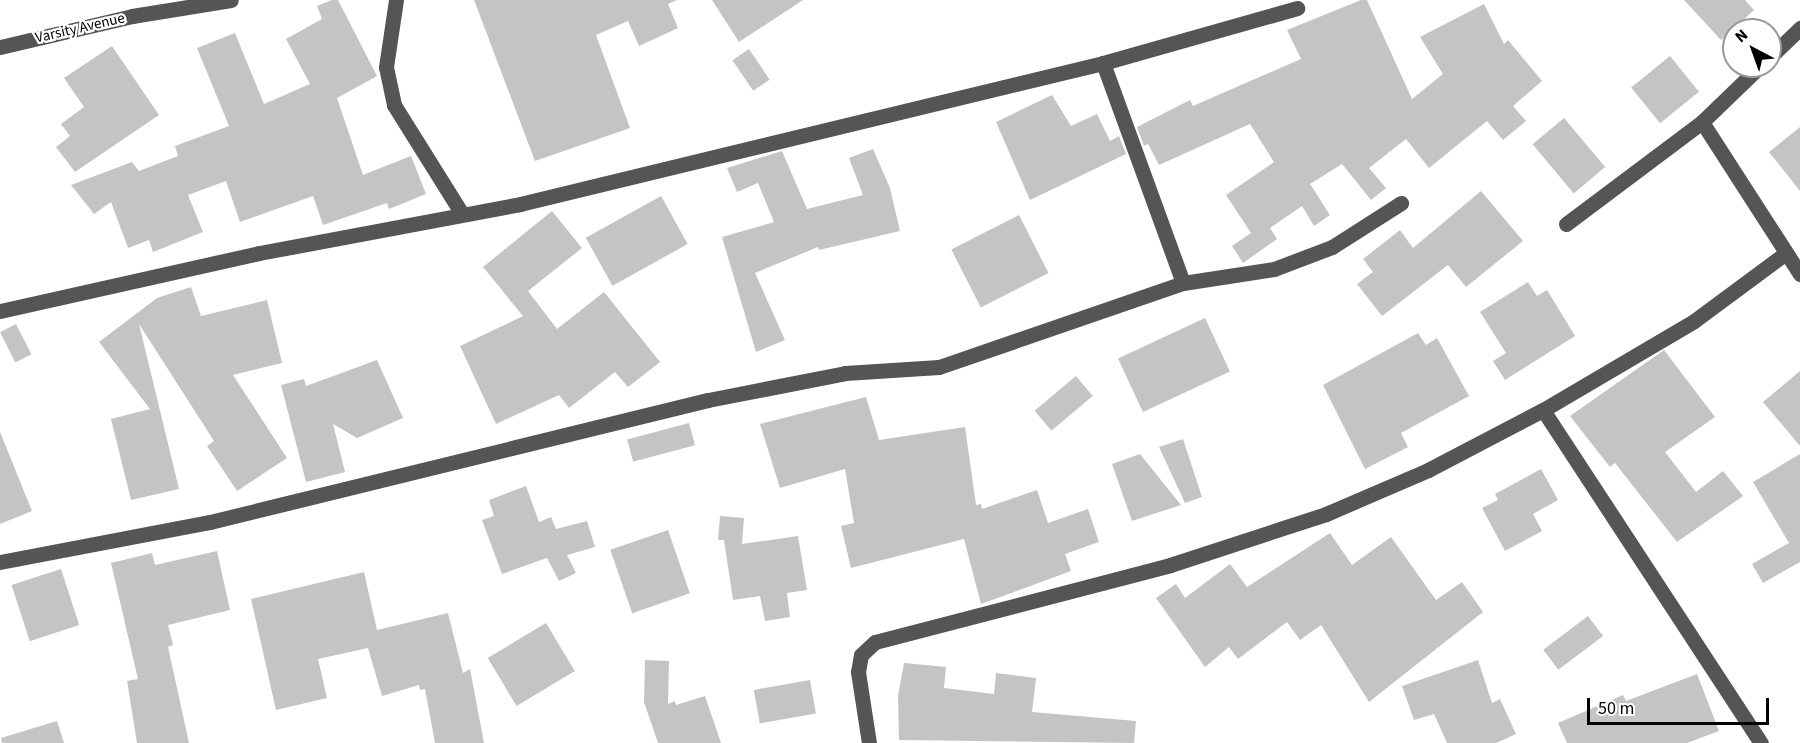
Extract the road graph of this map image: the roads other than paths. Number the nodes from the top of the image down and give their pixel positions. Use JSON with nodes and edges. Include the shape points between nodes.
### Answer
{"nodes":[{"id":1,"x":231,"y":0,"type":"edge"},
{"id":2,"x":396,"y":0,"type":"edge"},
{"id":3,"x":1297,"y":8,"type":"dead end"},
{"id":4,"x":1800,"y":28,"type":"edge"},
{"id":5,"x":1782,"y":45,"type":"edge"},
{"id":6,"x":0,"y":47,"type":"edge"},
{"id":7,"x":1103,"y":63,"type":"junction"},
{"id":8,"x":1748,"y":78,"type":"edge"},
{"id":9,"x":1702,"y":122,"type":"junction"},
{"id":10,"x":1401,"y":203,"type":"dead end"},
{"id":11,"x":462,"y":214,"type":"junction"},
{"id":12,"x":1566,"y":224,"type":"dead end"},
{"id":13,"x":1785,"y":253,"type":"junction"},
{"id":14,"x":1800,"y":274,"type":"edge"},
{"id":15,"x":1183,"y":283,"type":"junction"},
{"id":16,"x":0,"y":312,"type":"edge"},
{"id":17,"x":1543,"y":410,"type":"junction"},
{"id":18,"x":0,"y":562,"type":"edge"},
{"id":19,"x":869,"y":743,"type":"edge"},
{"id":20,"x":1761,"y":743,"type":"edge"}],
"edges":[{"from":1,"to":6,"type":"street","name":"Varsity Avenue","via":[[132,16]]},
{"from":2,"to":11,"type":"street","via":[[386,67],[394,105]]},
{"from":3,"to":7,"type":"street"},
{"from":4,"to":5,"type":"street"},
{"from":7,"to":11,"type":"street","via":[[520,204]]},
{"from":7,"to":15,"type":"street"},
{"from":8,"to":9,"type":"street"},
{"from":9,"to":12,"type":"street"},
{"from":9,"to":13,"type":"street"},
{"from":10,"to":15,"type":"street","via":[[1332,247],[1274,269]]},
{"from":11,"to":16,"type":"street","via":[[224,260]]},
{"from":13,"to":14,"type":"street"},
{"from":13,"to":17,"type":"street","via":[[1694,321]]},
{"from":15,"to":18,"type":"street","via":[[939,367],[845,373],[708,400],[210,522]]},
{"from":17,"to":19,"type":"street","via":[[1428,470],[1326,514],[1170,565],[875,642],[861,656],[858,672]]},
{"from":17,"to":20,"type":"street"}]}
